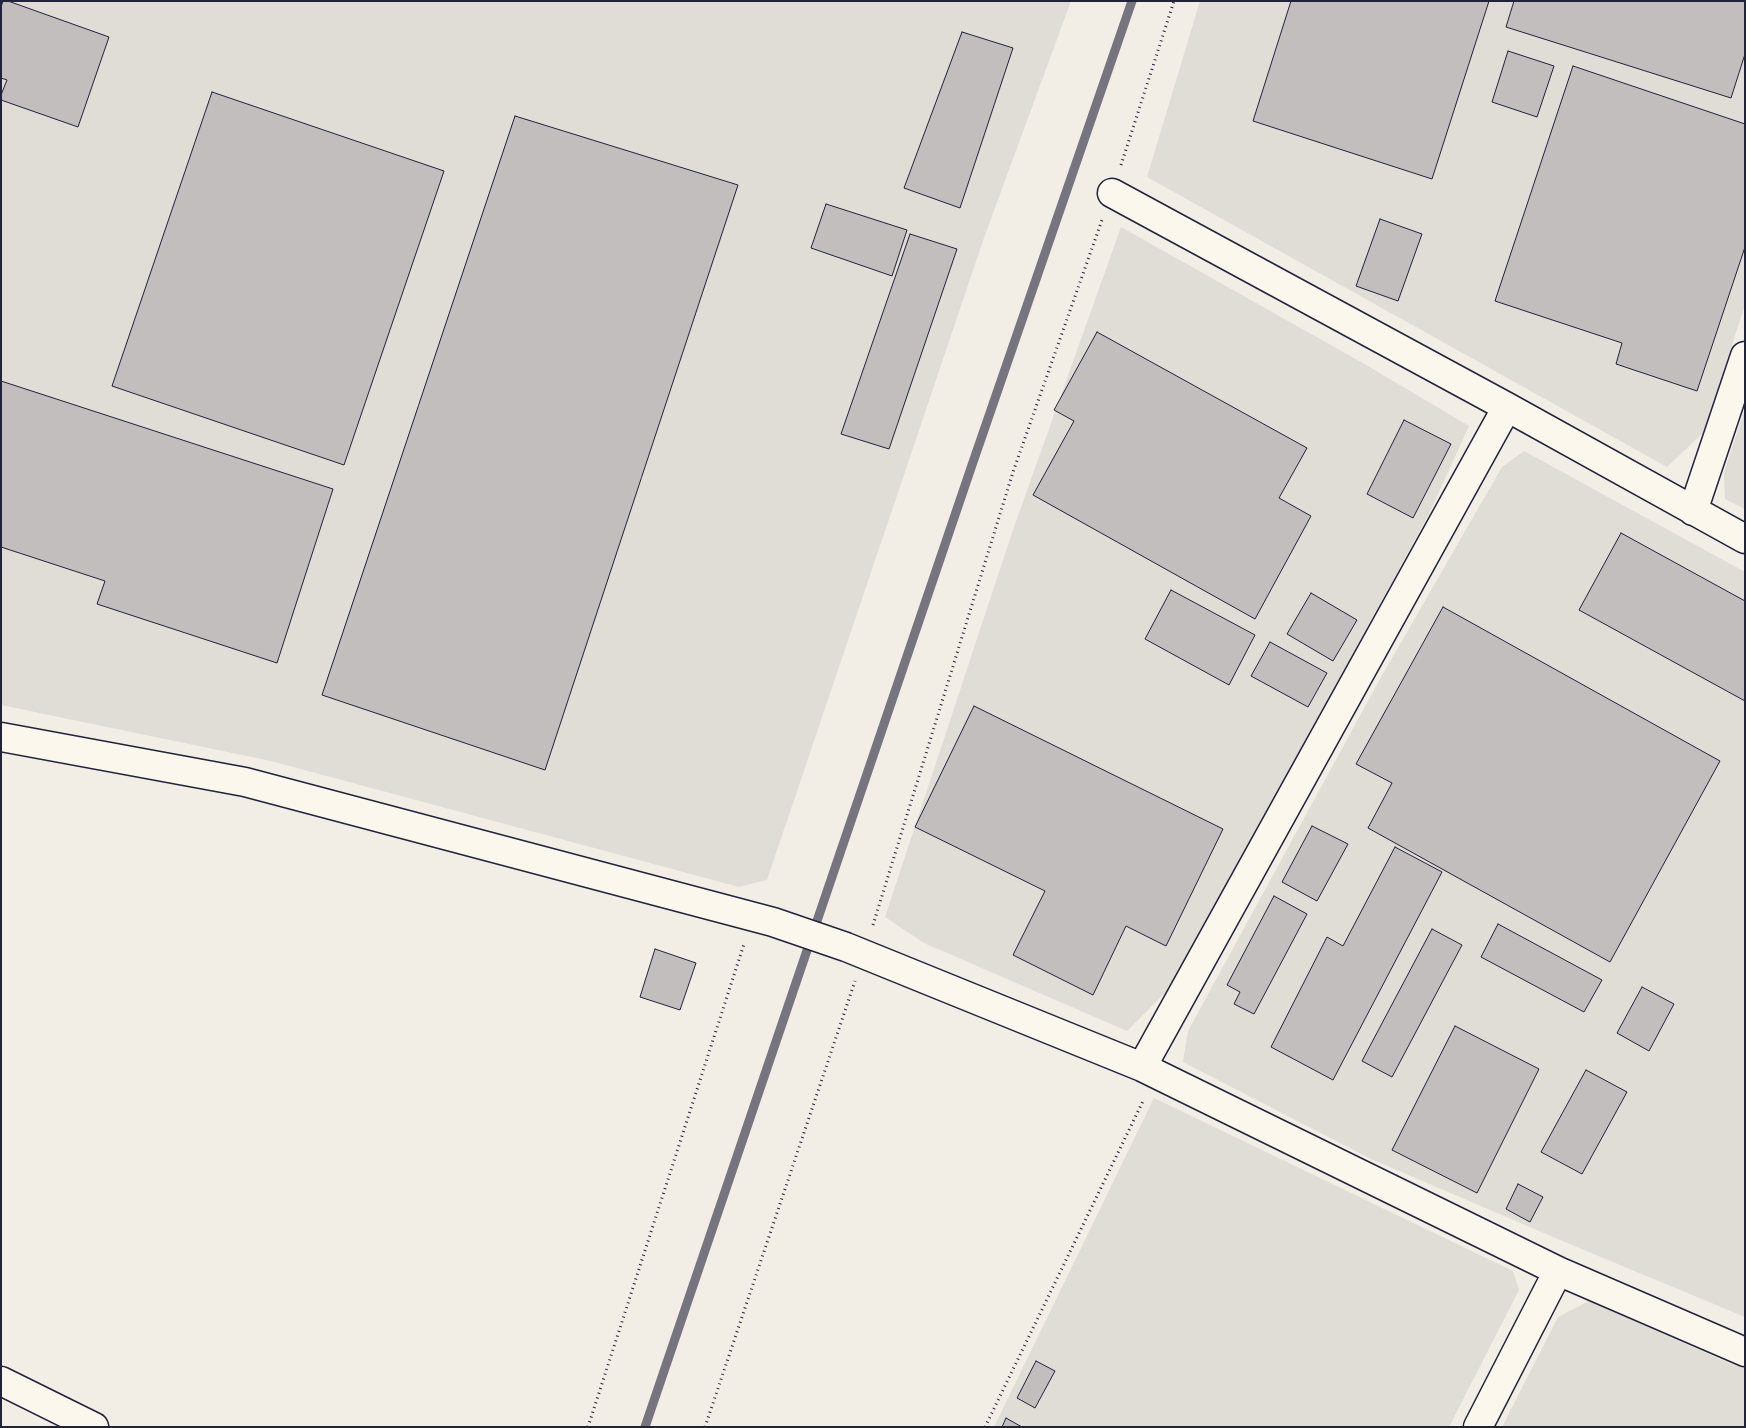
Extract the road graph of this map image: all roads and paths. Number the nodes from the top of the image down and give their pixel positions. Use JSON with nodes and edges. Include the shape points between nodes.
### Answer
{"nodes":[{"id":1,"x":1174,"y":1,"type":"edge"},
{"id":2,"x":1112,"y":193,"type":"junction"},
{"id":3,"x":1745,"y":356,"type":"edge"},
{"id":4,"x":1507,"y":407,"type":"junction"},
{"id":5,"x":1693,"y":510,"type":"junction"},
{"id":6,"x":1745,"y":539,"type":"edge"},
{"id":7,"x":1,"y":737,"type":"edge"},
{"id":8,"x":763,"y":919,"type":"junction"},
{"id":9,"x":855,"y":950,"type":"junction"},
{"id":10,"x":1149,"y":1070,"type":"junction"},
{"id":11,"x":1558,"y":1271,"type":"junction"},
{"id":12,"x":1745,"y":1352,"type":"edge"},
{"id":13,"x":1,"y":1381,"type":"edge"},
{"id":14,"x":94,"y":1427,"type":"edge"},
{"id":15,"x":588,"y":1427,"type":"edge"},
{"id":16,"x":705,"y":1427,"type":"edge"},
{"id":17,"x":985,"y":1427,"type":"edge"},
{"id":18,"x":1478,"y":1427,"type":"edge"}],
"edges":[{"from":1,"to":2,"type":"path"},
{"from":2,"to":4,"type":"street"},
{"from":2,"to":9,"type":"path","via":[[1013,472]]},
{"from":3,"to":5,"type":"street"},
{"from":4,"to":5,"type":"street"},
{"from":4,"to":10,"type":"street"},
{"from":5,"to":6,"type":"street"},
{"from":7,"to":8,"type":"street","via":[[245,782]]},
{"from":8,"to":9,"type":"street"},
{"from":8,"to":15,"type":"path"},
{"from":9,"to":10,"type":"street"},
{"from":9,"to":16,"type":"path"},
{"from":10,"to":11,"type":"street"},
{"from":10,"to":17,"type":"path"},
{"from":11,"to":12,"type":"street"},
{"from":11,"to":18,"type":"street"},
{"from":13,"to":14,"type":"street"}]}
